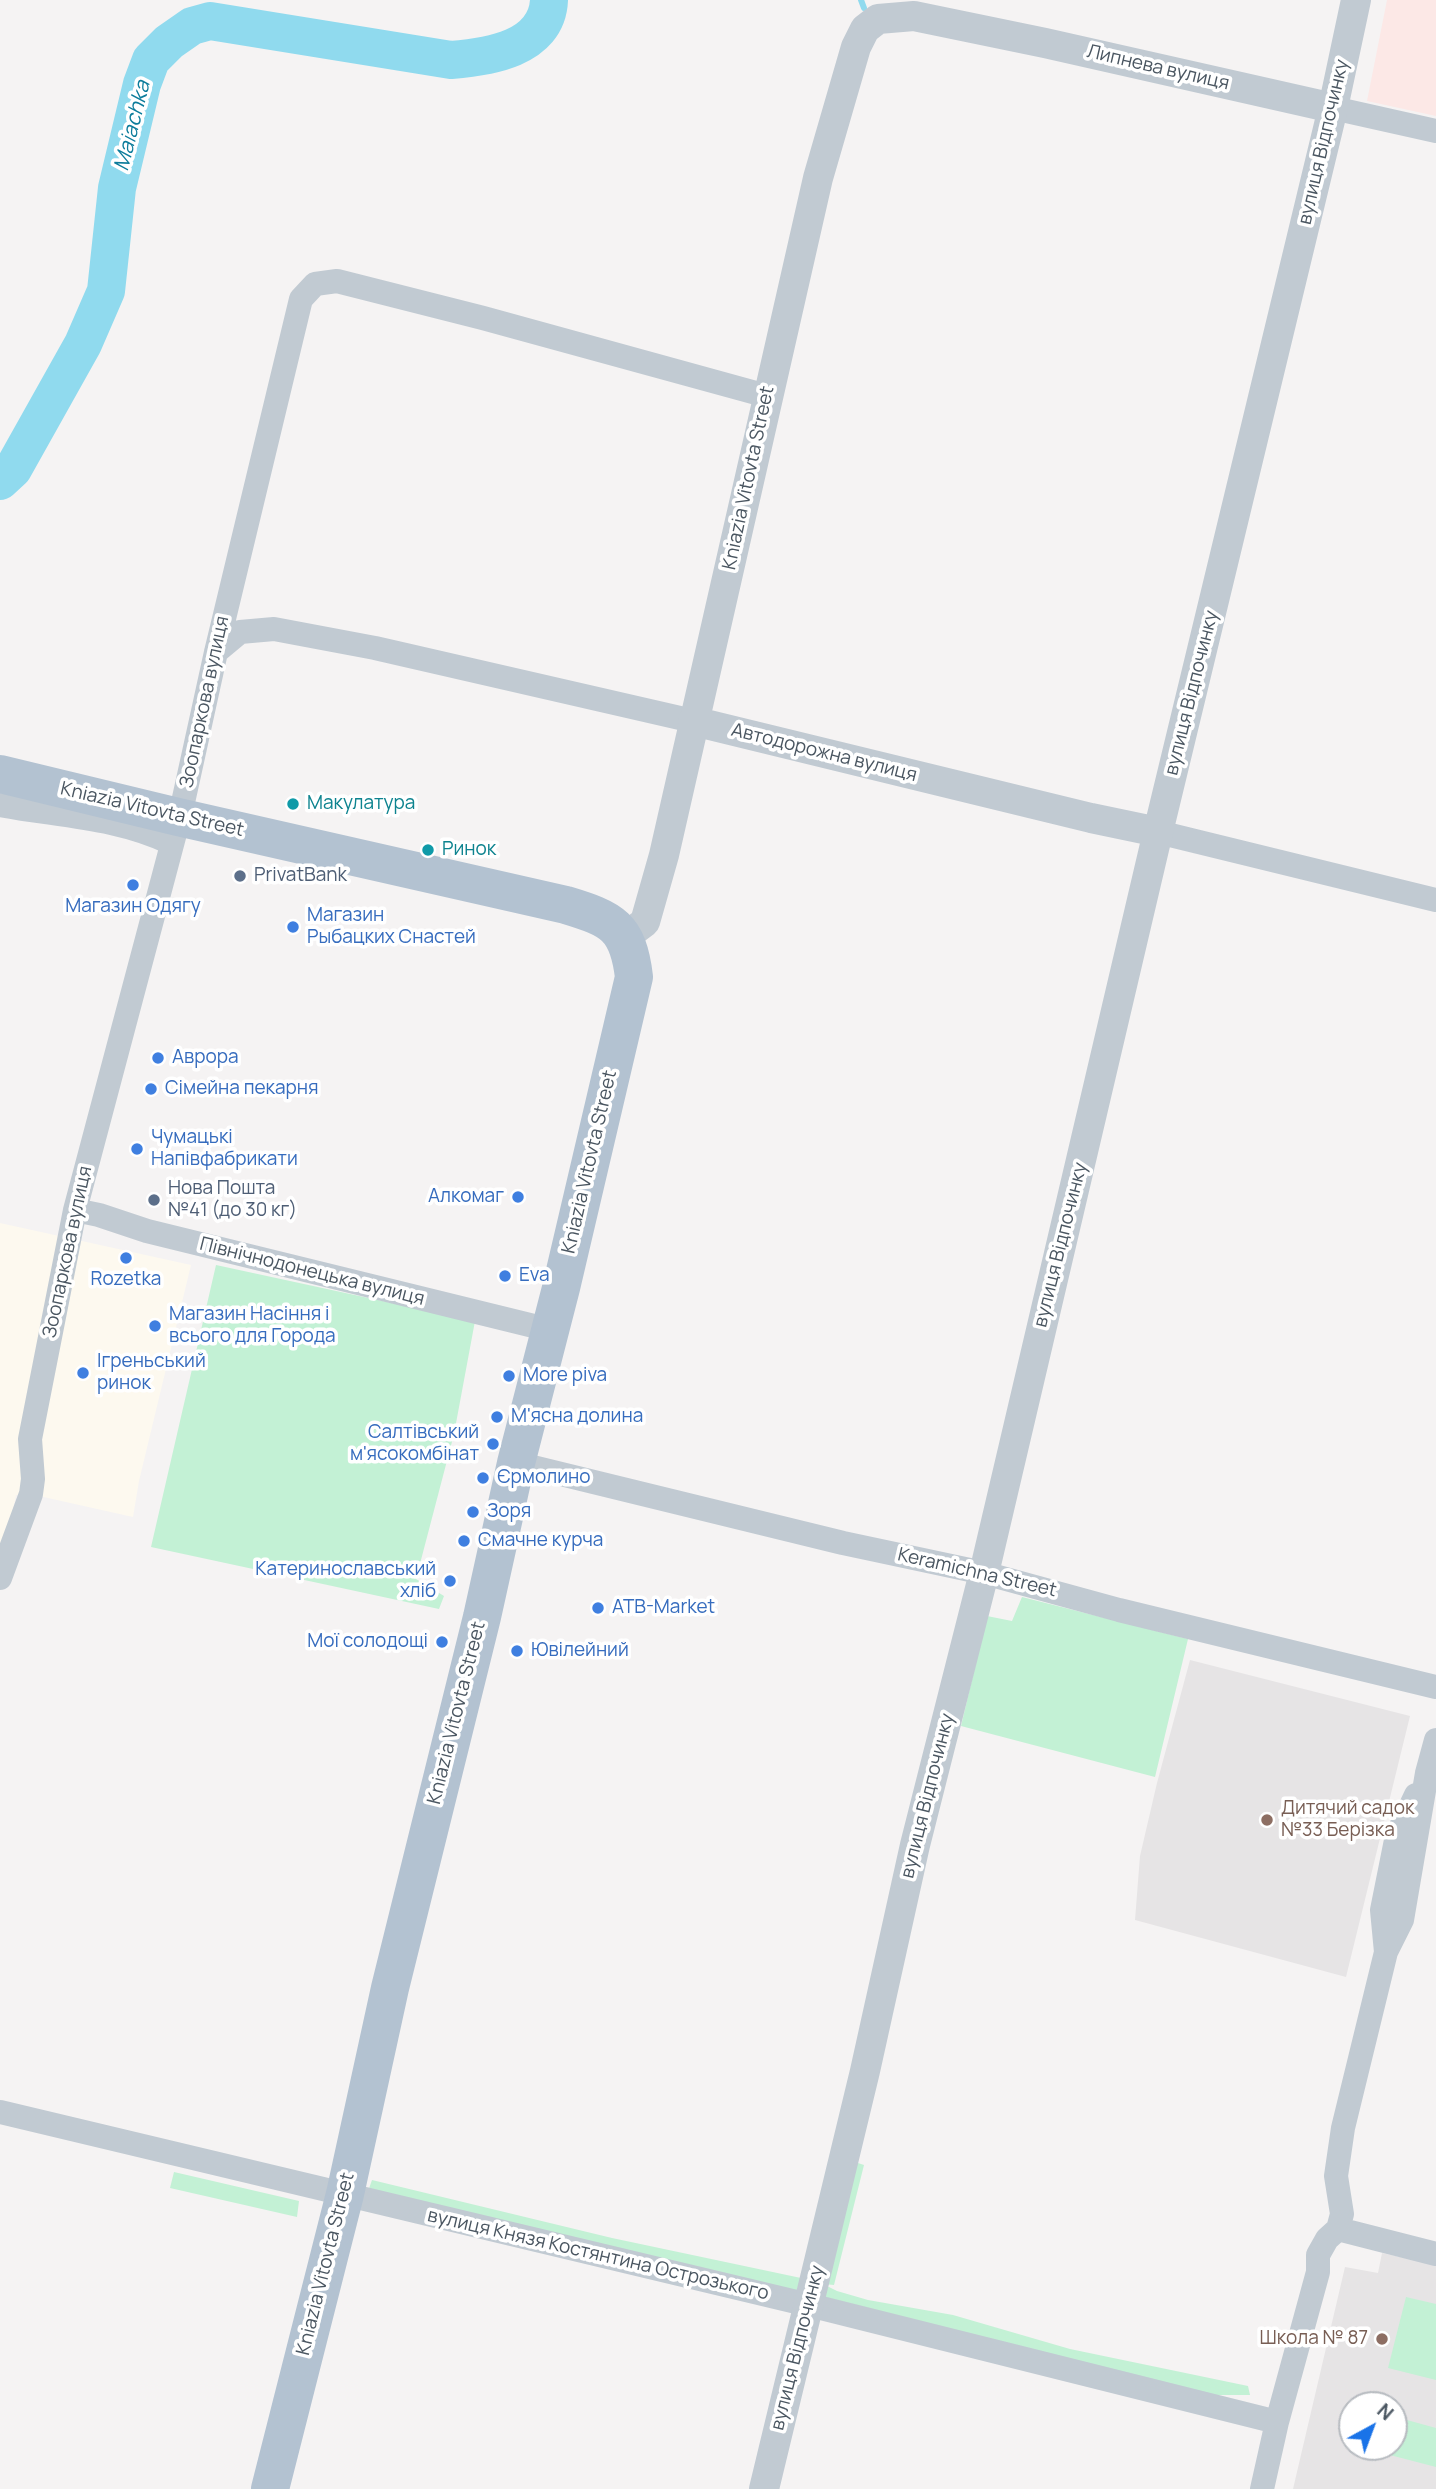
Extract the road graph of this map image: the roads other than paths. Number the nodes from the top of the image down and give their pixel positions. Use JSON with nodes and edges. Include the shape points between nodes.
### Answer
{"nodes":[{"id":1,"x":1356,"y":0,"type":"edge"},
{"id":2,"x":878,"y":19,"type":"joint"},
{"id":3,"x":1333,"y":108,"type":"junction"},
{"id":4,"x":1436,"y":131,"type":"edge"},
{"id":5,"x":767,"y":396,"type":"junction"},
{"id":6,"x":216,"y":652,"type":"junction"},
{"id":7,"x":693,"y":721,"type":"junction"},
{"id":8,"x":0,"y":774,"type":"edge"},
{"id":9,"x":0,"y":805,"type":"edge"},
{"id":10,"x":175,"y":830,"type":"junction"},
{"id":11,"x":1158,"y":832,"type":"junction"},
{"id":12,"x":1436,"y":900,"type":"edge"},
{"id":13,"x":625,"y":937,"type":"junction"},
{"id":14,"x":75,"y":1210,"type":"junction"},
{"id":15,"x":551,"y":1330,"type":"junction"},
{"id":16,"x":516,"y":1463,"type":"junction"},
{"id":17,"x":985,"y":1573,"type":"junction"},
{"id":18,"x":0,"y":1578,"type":"edge"},
{"id":19,"x":1436,"y":1687,"type":"edge"},
{"id":20,"x":1436,"y":1740,"type":"edge"},
{"id":21,"x":0,"y":2112,"type":"edge"},
{"id":22,"x":345,"y":2194,"type":"junction"},
{"id":23,"x":1338,"y":2229,"type":"junction"},
{"id":24,"x":1436,"y":2254,"type":"edge"},
{"id":25,"x":808,"y":2305,"type":"junction"},
{"id":26,"x":1277,"y":2421,"type":"junction"},
{"id":27,"x":270,"y":2489,"type":"edge"},
{"id":28,"x":764,"y":2489,"type":"edge"},
{"id":29,"x":1262,"y":2489,"type":"edge"}],
"edges":[{"from":1,"to":3,"type":"street","name":"вулиця Відпочинку"},
{"from":2,"to":3,"type":"street","name":"Липнева вулиця","via":[[914,16]]},
{"from":2,"to":5,"type":"street","name":"Kniazia Vitovta Street","via":[[865,29],[856,47],[818,178]]},
{"from":3,"to":4,"type":"street","name":"Липнева вулиця"},
{"from":3,"to":11,"type":"street","name":"вулиця Відпочинку"},
{"from":5,"to":6,"type":"street","name":"Зоопаркова вулиця","via":[[337,281],[314,284],[301,299]]},
{"from":5,"to":7,"type":"street","name":"Kniazia Vitovta Street"},
{"from":6,"to":7,"type":"street","name":"Автодорожна вулиця","via":[[240,632],[274,629]]},
{"from":6,"to":10,"type":"street","name":"Зоопаркова вулиця"},
{"from":7,"to":11,"type":"street","name":"Автодорожна вулиця"},
{"from":7,"to":13,"type":"street","name":"Kniazia Vitovta Street","via":[[645,922]]},
{"from":8,"to":10,"type":"main road","name":"Kniazia Vitovta Street"},
{"from":9,"to":10,"type":"street","via":[[144,830]]},
{"from":10,"to":13,"type":"main road","name":"Kniazia Vitovta Street","via":[[566,905],[600,915]]},
{"from":10,"to":14,"type":"street","name":"Зоопаркова вулиця"},
{"from":11,"to":12,"type":"street","name":"Автодорожна вулиця"},
{"from":11,"to":17,"type":"street","name":"вулиця Відпочинку"},
{"from":13,"to":15,"type":"main road","name":"Kniazia Vitovta Street","via":[[634,977]]},
{"from":14,"to":15,"type":"street","name":"Північнодонецька вулиця"},
{"from":14,"to":18,"type":"street","name":"Зоопаркова вулиця","via":[[30,1439],[31,1494]]},
{"from":15,"to":16,"type":"main road","name":"Kniazia Vitovta Street"},
{"from":16,"to":17,"type":"street","name":"Keramichna Street"},
{"from":16,"to":22,"type":"main road","name":"Kniazia Vitovta Street"},
{"from":17,"to":19,"type":"street","name":"Keramichna Street"},
{"from":17,"to":25,"type":"street","name":"вулиця Відпочинку","via":[[915,1845]]},
{"from":20,"to":23,"type":"street","via":[[1427,1773],[1398,1835],[1382,1910],[1386,1952],[1343,2128],[1336,2176],[1342,2214]]},
{"from":21,"to":22,"type":"street","name":"вулиця Князя Костянтина Острозького"},
{"from":22,"to":25,"type":"street","name":"вулиця Князя Костянтина Острозького"},
{"from":22,"to":27,"type":"main road","name":"Kniazia Vitovta Street"},
{"from":23,"to":24,"type":"street"},
{"from":23,"to":26,"type":"street","via":[[1318,2255],[1318,2272]]},
{"from":25,"to":26,"type":"street","name":"вулиця Князя Костянтина Острозького"},
{"from":25,"to":28,"type":"street","name":"вулиця Відпочинку"},
{"from":26,"to":29,"type":"street"}]}
